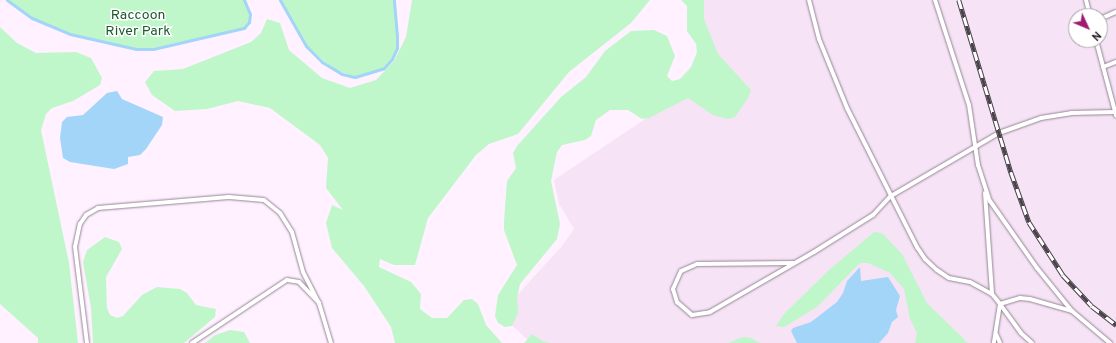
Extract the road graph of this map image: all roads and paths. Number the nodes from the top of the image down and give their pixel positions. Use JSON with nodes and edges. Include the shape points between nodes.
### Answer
{"nodes":[{"id":1,"x":809,"y":0,"type":"edge"},
{"id":2,"x":935,"y":0,"type":"edge"},
{"id":3,"x":1098,"y":48,"type":"edge"},
{"id":4,"x":1116,"y":62,"type":"edge"},
{"id":5,"x":1103,"y":67,"type":"junction"},
{"id":6,"x":1115,"y":113,"type":"edge"},
{"id":7,"x":976,"y":145,"type":"junction"},
{"id":8,"x":984,"y":186,"type":"junction"},
{"id":9,"x":891,"y":196,"type":"junction"},
{"id":10,"x":794,"y":264,"type":"junction"},
{"id":11,"x":992,"y":294,"type":"junction"},
{"id":12,"x":319,"y":303,"type":"junction"},
{"id":13,"x":1000,"y":304,"type":"junction"},
{"id":14,"x":1072,"y":311,"type":"junction"},
{"id":15,"x":994,"y":332,"type":"junction"},
{"id":16,"x":87,"y":343,"type":"edge"},
{"id":17,"x":192,"y":343,"type":"edge"},
{"id":18,"x":331,"y":343,"type":"edge"},
{"id":19,"x":994,"y":343,"type":"edge"},
{"id":20,"x":1000,"y":343,"type":"edge"},
{"id":21,"x":1032,"y":343,"type":"edge"},
{"id":22,"x":1110,"y":343,"type":"edge"}],
"edges":[{"from":1,"to":9,"type":"lane","via":[[818,39],[844,102]]},
{"from":2,"to":7,"type":"lane","via":[[969,105]]},
{"from":3,"to":5,"type":"lane"},
{"from":4,"to":5,"type":"lane"},
{"from":5,"to":6,"type":"lane"},
{"from":6,"to":7,"type":"lane","via":[[1071,113],[1041,118]]},
{"from":7,"to":8,"type":"lane"},
{"from":7,"to":9,"type":"lane"},
{"from":8,"to":11,"type":"lane"},
{"from":8,"to":14,"type":"lane","via":[[998,215]]},
{"from":9,"to":10,"type":"lane","via":[[873,215]]},
{"from":9,"to":11,"type":"lane","via":[[925,259],[949,278],[970,282]]},
{"from":10,"to":10,"type":"lane","via":[[710,312],[692,315],[677,302],[673,289],[681,271],[697,264]]},
{"from":11,"to":13,"type":"lane"},
{"from":12,"to":16,"type":"lane","via":[[303,272],[292,232],[280,213],[264,200],[229,197],[98,208],[86,215],[80,224],[75,247]]},
{"from":12,"to":17,"type":"lane","via":[[299,282],[287,280]]},
{"from":12,"to":18,"type":"lane"},
{"from":13,"to":14,"type":"lane","via":[[1020,298]]},
{"from":13,"to":15,"type":"lane"},
{"from":13,"to":21,"type":"lane","via":[[1021,334]]},
{"from":14,"to":22,"type":"lane"},
{"from":15,"to":19,"type":"lane"},
{"from":15,"to":20,"type":"lane"}]}
